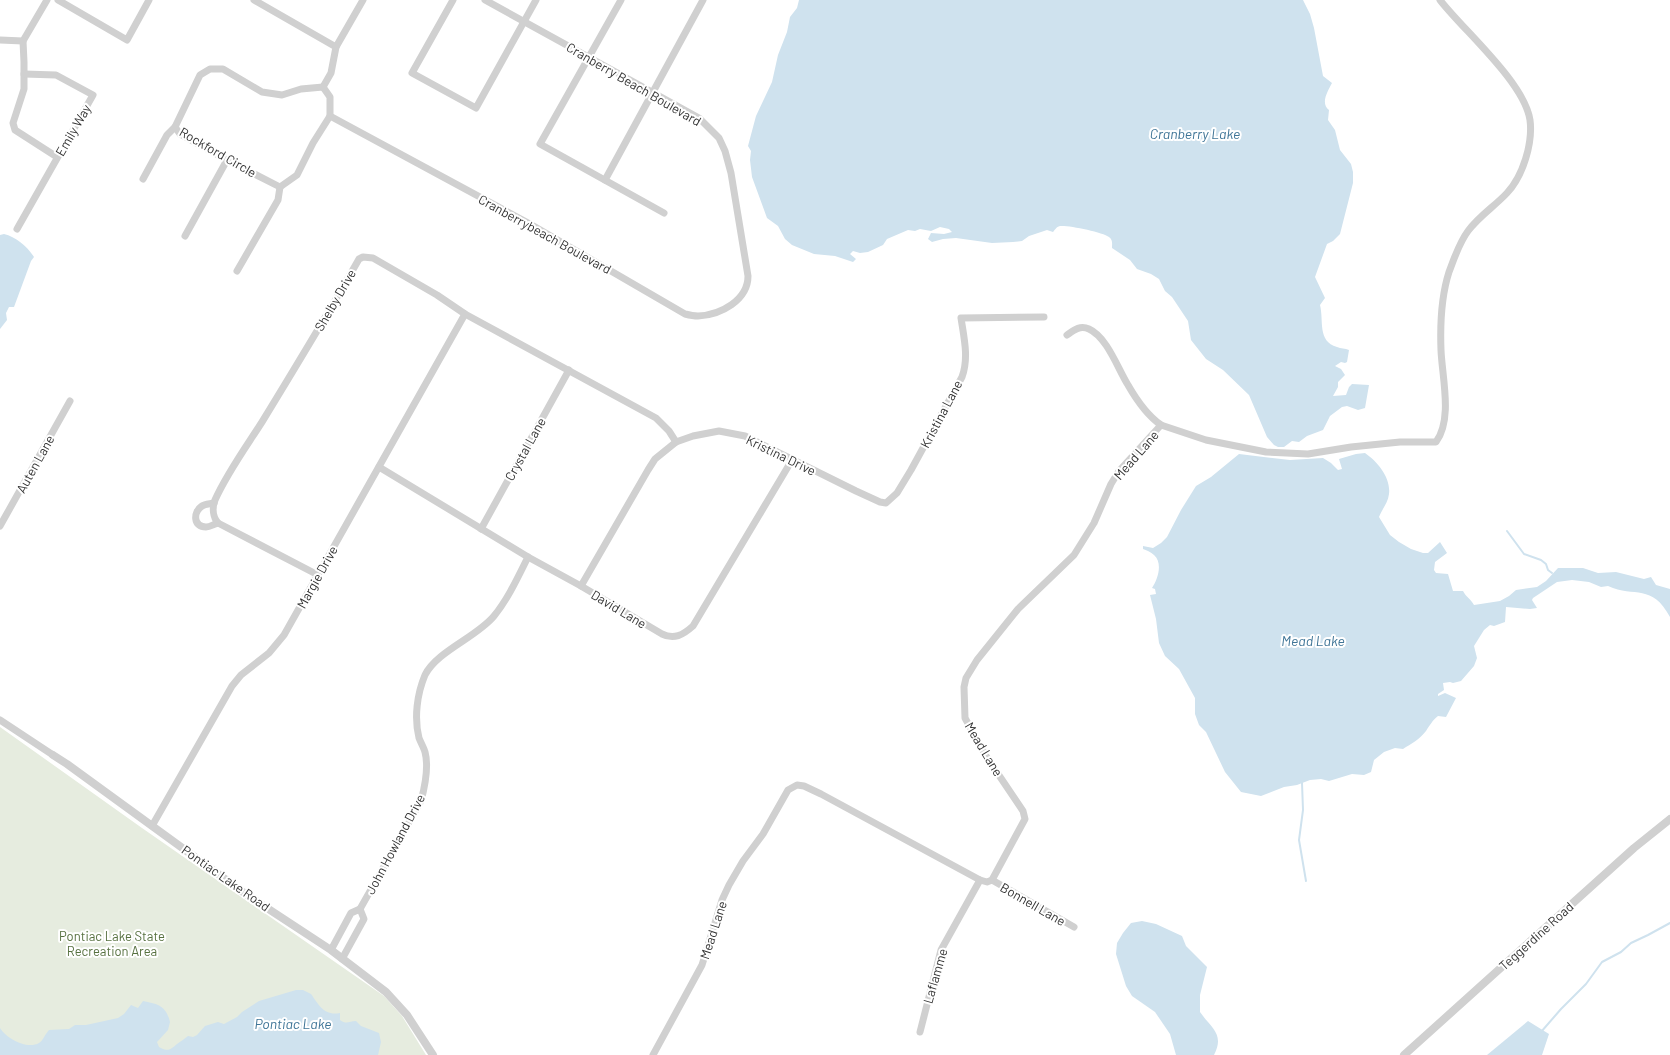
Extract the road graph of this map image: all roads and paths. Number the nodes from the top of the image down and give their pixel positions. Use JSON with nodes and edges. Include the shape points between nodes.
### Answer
{"nodes":[{"id":1,"x":47,"y":0,"type":"edge"},
{"id":2,"x":58,"y":0,"type":"edge"},
{"id":3,"x":149,"y":0,"type":"edge"},
{"id":4,"x":254,"y":0,"type":"edge"},
{"id":5,"x":363,"y":0,"type":"edge"},
{"id":6,"x":453,"y":0,"type":"edge"},
{"id":7,"x":485,"y":0,"type":"edge"},
{"id":8,"x":536,"y":0,"type":"edge"},
{"id":9,"x":621,"y":0,"type":"edge"},
{"id":10,"x":703,"y":0,"type":"edge"},
{"id":11,"x":1440,"y":0,"type":"edge"},
{"id":12,"x":524,"y":22,"type":"junction"},
{"id":13,"x":0,"y":40,"type":"edge"},
{"id":14,"x":23,"y":41,"type":"junction"},
{"id":15,"x":336,"y":47,"type":"junction"},
{"id":16,"x":589,"y":58,"type":"junction"},
{"id":17,"x":24,"y":74,"type":"junction"},
{"id":18,"x":323,"y":86,"type":"junction"},
{"id":19,"x":653,"y":93,"type":"junction"},
{"id":20,"x":330,"y":116,"type":"junction"},
{"id":21,"x":175,"y":127,"type":"junction"},
{"id":22,"x":57,"y":157,"type":"junction"},
{"id":23,"x":227,"y":160,"type":"junction"},
{"id":24,"x":143,"y":179,"type":"dead end"},
{"id":25,"x":605,"y":180,"type":"junction"},
{"id":26,"x":280,"y":187,"type":"junction"},
{"id":27,"x":664,"y":213,"type":"dead end"},
{"id":28,"x":17,"y":229,"type":"dead end"},
{"id":29,"x":185,"y":236,"type":"dead end"},
{"id":30,"x":237,"y":271,"type":"dead end"},
{"id":31,"x":748,"y":276,"type":"joint"},
{"id":32,"x":465,"y":314,"type":"junction"},
{"id":33,"x":1044,"y":317,"type":"dead end"},
{"id":34,"x":1067,"y":335,"type":"dead end"},
{"id":35,"x":569,"y":370,"type":"junction"},
{"id":36,"x":70,"y":401,"type":"dead end"},
{"id":37,"x":1161,"y":425,"type":"junction"},
{"id":38,"x":676,"y":442,"type":"junction"},
{"id":39,"x":792,"y":460,"type":"junction"},
{"id":40,"x":379,"y":467,"type":"junction"},
{"id":41,"x":888,"y":501,"type":"joint"},
{"id":42,"x":214,"y":503,"type":"junction"},
{"id":43,"x":218,"y":523,"type":"junction"},
{"id":44,"x":0,"y":526,"type":"edge"},
{"id":45,"x":481,"y":529,"type":"junction"},
{"id":46,"x":528,"y":557,"type":"junction"},
{"id":47,"x":318,"y":576,"type":"junction"},
{"id":48,"x":581,"y":586,"type":"junction"},
{"id":49,"x":0,"y":720,"type":"edge"},
{"id":50,"x":53,"y":755,"type":"joint"},
{"id":51,"x":1670,"y":819,"type":"edge"},
{"id":52,"x":152,"y":826,"type":"junction"},
{"id":53,"x":980,"y":880,"type":"junction"},
{"id":54,"x":992,"y":880,"type":"junction"},
{"id":55,"x":360,"y":909,"type":"junction"},
{"id":56,"x":1074,"y":928,"type":"dead end"},
{"id":57,"x":331,"y":950,"type":"junction"},
{"id":58,"x":342,"y":959,"type":"junction"},
{"id":59,"x":920,"y":1032,"type":"dead end"},
{"id":60,"x":433,"y":1055,"type":"edge"},
{"id":61,"x":653,"y":1055,"type":"edge"},
{"id":62,"x":1404,"y":1055,"type":"edge"}],
"edges":[{"from":1,"to":14,"type":"street"},
{"from":2,"to":3,"type":"street","via":[[127,40]]},
{"from":4,"to":15,"type":"street"},
{"from":5,"to":15,"type":"street"},
{"from":6,"to":12,"type":"street","via":[[412,73],[476,108]]},
{"from":7,"to":12,"type":"street","name":"Cranberry Beach Boulevard"},
{"from":8,"to":12,"type":"street"},
{"from":9,"to":16,"type":"street"},
{"from":10,"to":19,"type":"street"},
{"from":11,"to":37,"type":"street","name":"Mead Lane","via":[[1503,70],[1526,103],[1530,124],[1525,163],[1507,192],[1468,231],[1457,252],[1443,293],[1442,435],[1436,442],[1400,442],[1308,454],[1266,452],[1206,440]]},
{"from":12,"to":16,"type":"street","name":"Cranberry Beach Boulevard"},
{"from":13,"to":14,"type":"street"},
{"from":14,"to":17,"type":"street"},
{"from":15,"to":18,"type":"street","via":[[331,73]]},
{"from":16,"to":19,"type":"street","name":"Cranberry Beach Boulevard"},
{"from":16,"to":25,"type":"street","via":[[540,144]]},
{"from":17,"to":22,"type":"street","via":[[24,89],[13,123],[15,130]]},
{"from":17,"to":22,"type":"street","name":"Emily Way","via":[[56,75],[93,95]]},
{"from":18,"to":20,"type":"street","via":[[330,97]]},
{"from":18,"to":21,"type":"street","name":"Rockford Circle","via":[[282,95],[262,92],[223,69],[210,69],[200,75]]},
{"from":19,"to":25,"type":"street"},
{"from":19,"to":31,"type":"street","name":"Cranberry Beach Boulevard","via":[[699,118],[724,145]]},
{"from":20,"to":26,"type":"street","via":[[297,175]]},
{"from":20,"to":31,"type":"street","name":"Cranberrybeach Boulevard","via":[[530,224],[685,314],[698,316],[712,313],[738,300],[748,283]]},
{"from":21,"to":23,"type":"street","name":"Rockford Circle","via":[[180,134]]},
{"from":21,"to":24,"type":"street","via":[[167,135]]},
{"from":22,"to":28,"type":"street","name":"Emily Way"},
{"from":23,"to":26,"type":"street","name":"Rockford Circle"},
{"from":23,"to":29,"type":"street"},
{"from":25,"to":27,"type":"street"},
{"from":26,"to":30,"type":"street","via":[[278,200]]},
{"from":32,"to":35,"type":"street","name":"Shelby Drive"},
{"from":32,"to":40,"type":"street","name":"Margie Drive"},
{"from":32,"to":42,"type":"street","name":"Shelby Drive","via":[[373,258],[359,259],[334,305]]},
{"from":33,"to":41,"type":"street","name":"Kristina Lane","via":[[961,318],[966,351],[962,377],[911,470],[897,493]]},
{"from":34,"to":37,"type":"street","via":[[1081,328],[1088,328],[1094,332],[1106,346],[1128,386],[1154,420]]},
{"from":35,"to":38,"type":"street","name":"Shelby Drive","via":[[656,418],[669,430]]},
{"from":35,"to":45,"type":"street","name":"Crystal Lane"},
{"from":36,"to":44,"type":"street","name":"Auten Lane"},
{"from":37,"to":54,"type":"street","name":"Mead Lane","via":[[1119,471],[1094,523],[1074,555],[1018,609],[977,660],[966,678],[966,718],[1025,819]]},
{"from":38,"to":39,"type":"street","name":"Kristina Drive","via":[[719,431],[745,436]]},
{"from":38,"to":48,"type":"street","name":"Kristina Drive","via":[[655,460],[648,470]]},
{"from":39,"to":41,"type":"street","name":"Kristina Drive","via":[[880,502]]},
{"from":39,"to":48,"type":"street","name":"David Lane","via":[[693,626],[680,636],[667,637]]},
{"from":40,"to":45,"type":"street","name":"David Lane"},
{"from":40,"to":47,"type":"street","name":"Margie Drive"},
{"from":42,"to":43,"type":"street","via":[[214,514]]},
{"from":42,"to":43,"type":"street","via":[[201,507],[195,517],[200,526]]},
{"from":43,"to":47,"type":"street"},
{"from":45,"to":46,"type":"street","name":"David Lane"},
{"from":46,"to":48,"type":"street","name":"David Lane"},
{"from":46,"to":55,"type":"street","name":"John Howland Drive","via":[[494,616],[433,664],[426,674],[417,713],[419,739],[425,753],[425,786],[421,801]]},
{"from":47,"to":52,"type":"street","name":"Margie Drive","via":[[284,635],[269,653],[241,675],[232,686]]},
{"from":49,"to":50,"type":"street","name":"Pontiac Lake Road"},
{"from":50,"to":52,"type":"street","name":"Pontiac Lake Road"},
{"from":51,"to":62,"type":"street","name":"Teggerdine Road","via":[[1634,848]]},
{"from":52,"to":57,"type":"street","name":"Pontiac Lake Road"},
{"from":53,"to":54,"type":"street","name":"Mead Lane"},
{"from":53,"to":59,"type":"street","name":"Laflamme","via":[[941,950]]},
{"from":53,"to":61,"type":"street","name":"Mead Lane","via":[[821,794],[797,785],[788,790],[729,885],[702,965]]},
{"from":54,"to":56,"type":"street","name":"Bonnell Lane"},
{"from":55,"to":57,"type":"street","name":"John Howland Drive","via":[[351,913]]},
{"from":55,"to":58,"type":"street","name":"John Howland Drive","via":[[364,919]]},
{"from":57,"to":58,"type":"street","name":"Pontiac Lake Road"},
{"from":58,"to":60,"type":"street","name":"Pontiac Lake Road","via":[[386,992],[407,1015]]}]}
